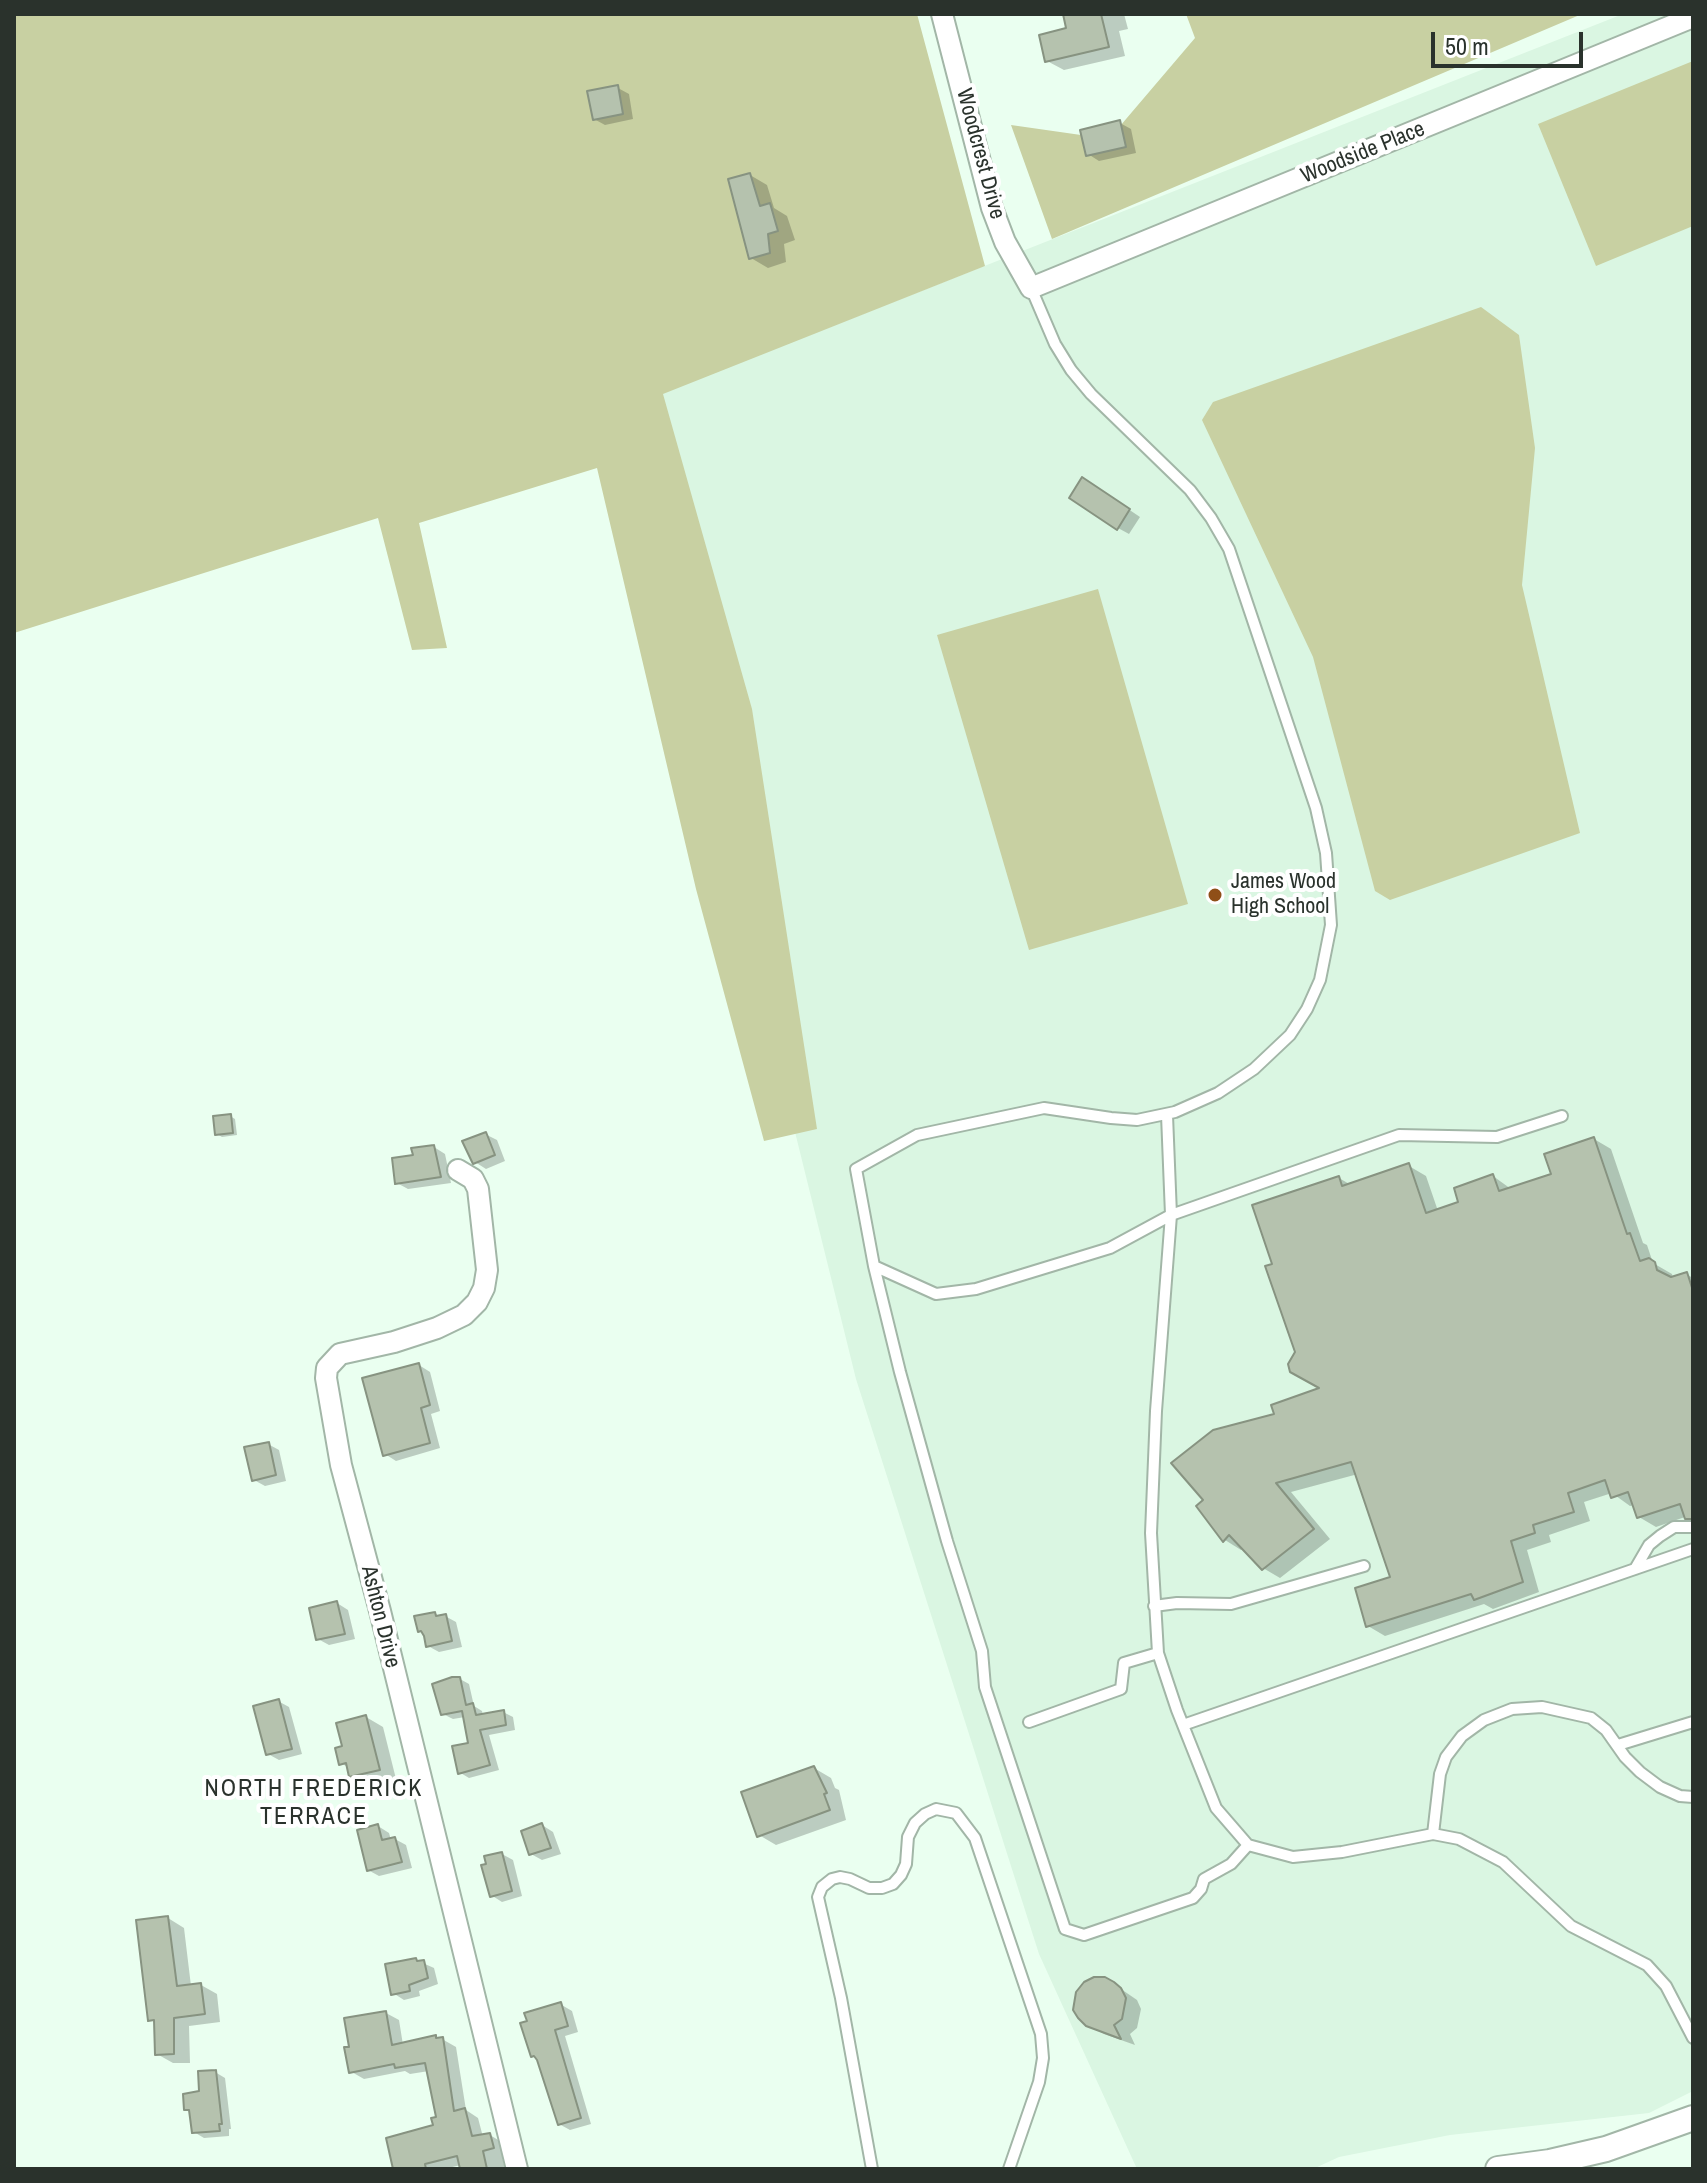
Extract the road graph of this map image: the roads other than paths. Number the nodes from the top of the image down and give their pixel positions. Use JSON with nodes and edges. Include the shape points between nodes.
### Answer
{"nodes":[{"id":1,"x":942,"y":14,"type":"edge"},
{"id":2,"x":1693,"y":17,"type":"edge"},
{"id":3,"x":1031,"y":288,"type":"junction"},
{"id":4,"x":1167,"y":1115,"type":"junction"},
{"id":5,"x":1562,"y":1116,"type":"dead end"},
{"id":6,"x":458,"y":1170,"type":"dead end"},
{"id":7,"x":1171,"y":1215,"type":"junction"},
{"id":8,"x":874,"y":1266,"type":"junction"},
{"id":9,"x":1693,"y":1527,"type":"edge"},
{"id":10,"x":1693,"y":1549,"type":"edge"},
{"id":11,"x":1364,"y":1566,"type":"dead end"},
{"id":12,"x":1635,"y":1569,"type":"junction"},
{"id":13,"x":1154,"y":1606,"type":"junction"},
{"id":14,"x":1158,"y":1653,"type":"junction"},
{"id":15,"x":1029,"y":1722,"type":"dead end"},
{"id":16,"x":1693,"y":1722,"type":"edge"},
{"id":17,"x":1183,"y":1725,"type":"junction"},
{"id":18,"x":1618,"y":1745,"type":"junction"},
{"id":19,"x":1693,"y":1797,"type":"edge"},
{"id":20,"x":1433,"y":1834,"type":"junction"},
{"id":21,"x":1248,"y":1845,"type":"junction"},
{"id":22,"x":1693,"y":2038,"type":"edge"},
{"id":23,"x":1693,"y":2118,"type":"edge"},
{"id":24,"x":517,"y":2169,"type":"edge"},
{"id":25,"x":872,"y":2169,"type":"edge"},
{"id":26,"x":1009,"y":2169,"type":"edge"},
{"id":27,"x":1498,"y":2169,"type":"edge"}],
"edges":[{"from":1,"to":3,"type":"street","name":"Woodcrest Drive","via":[[992,208]]},
{"from":2,"to":3,"type":"street","name":"Woodside Place"},
{"from":3,"to":4,"type":"lane","via":[[1071,370],[1190,490],[1229,549],[1316,808],[1326,853],[1329,937],[1307,1009],[1290,1035],[1254,1069],[1218,1093]]},
{"from":4,"to":7,"type":"lane"},
{"from":4,"to":8,"type":"lane","via":[[1137,1120],[1044,1108],[917,1135],[856,1169]]},
{"from":5,"to":7,"type":"lane","via":[[1497,1137],[1399,1135]]},
{"from":6,"to":24,"type":"street","name":"Ashton Drive","via":[[478,1189],[487,1270],[477,1302],[437,1328],[340,1354],[327,1368],[326,1378],[341,1465]]},
{"from":7,"to":8,"type":"lane","via":[[1110,1248],[976,1289],[936,1294]]},
{"from":7,"to":13,"type":"lane","via":[[1156,1411]]},
{"from":8,"to":21,"type":"lane","via":[[912,1419],[982,1651],[985,1687],[1065,1929],[1084,1935],[1193,1898],[1204,1879],[1231,1864]]},
{"from":9,"to":12,"type":"lane","via":[[1674,1527],[1660,1536]]},
{"from":10,"to":12,"type":"lane"},
{"from":11,"to":13,"type":"lane","via":[[1231,1604]]},
{"from":12,"to":17,"type":"lane"},
{"from":13,"to":14,"type":"lane"},
{"from":14,"to":15,"type":"lane","via":[[1124,1663],[1121,1689]]},
{"from":14,"to":17,"type":"lane"},
{"from":16,"to":18,"type":"lane"},
{"from":17,"to":21,"type":"lane","via":[[1216,1808]]},
{"from":18,"to":19,"type":"lane","via":[[1660,1787]]},
{"from":18,"to":20,"type":"lane","via":[[1591,1718],[1569,1712],[1512,1709],[1484,1720],[1446,1757]]},
{"from":20,"to":21,"type":"lane","via":[[1293,1857]]},
{"from":20,"to":22,"type":"lane","via":[[1459,1839],[1503,1862],[1571,1926],[1647,1965],[1666,1986]]},
{"from":23,"to":27,"type":"street","via":[[1606,2149]]},
{"from":25,"to":26,"type":"lane","via":[[818,1897],[822,1887],[840,1877],[869,1888],[893,1884],[906,1864],[915,1823],[936,1809],[956,1813],[975,1838],[1041,2034],[1039,2082]]}]}
